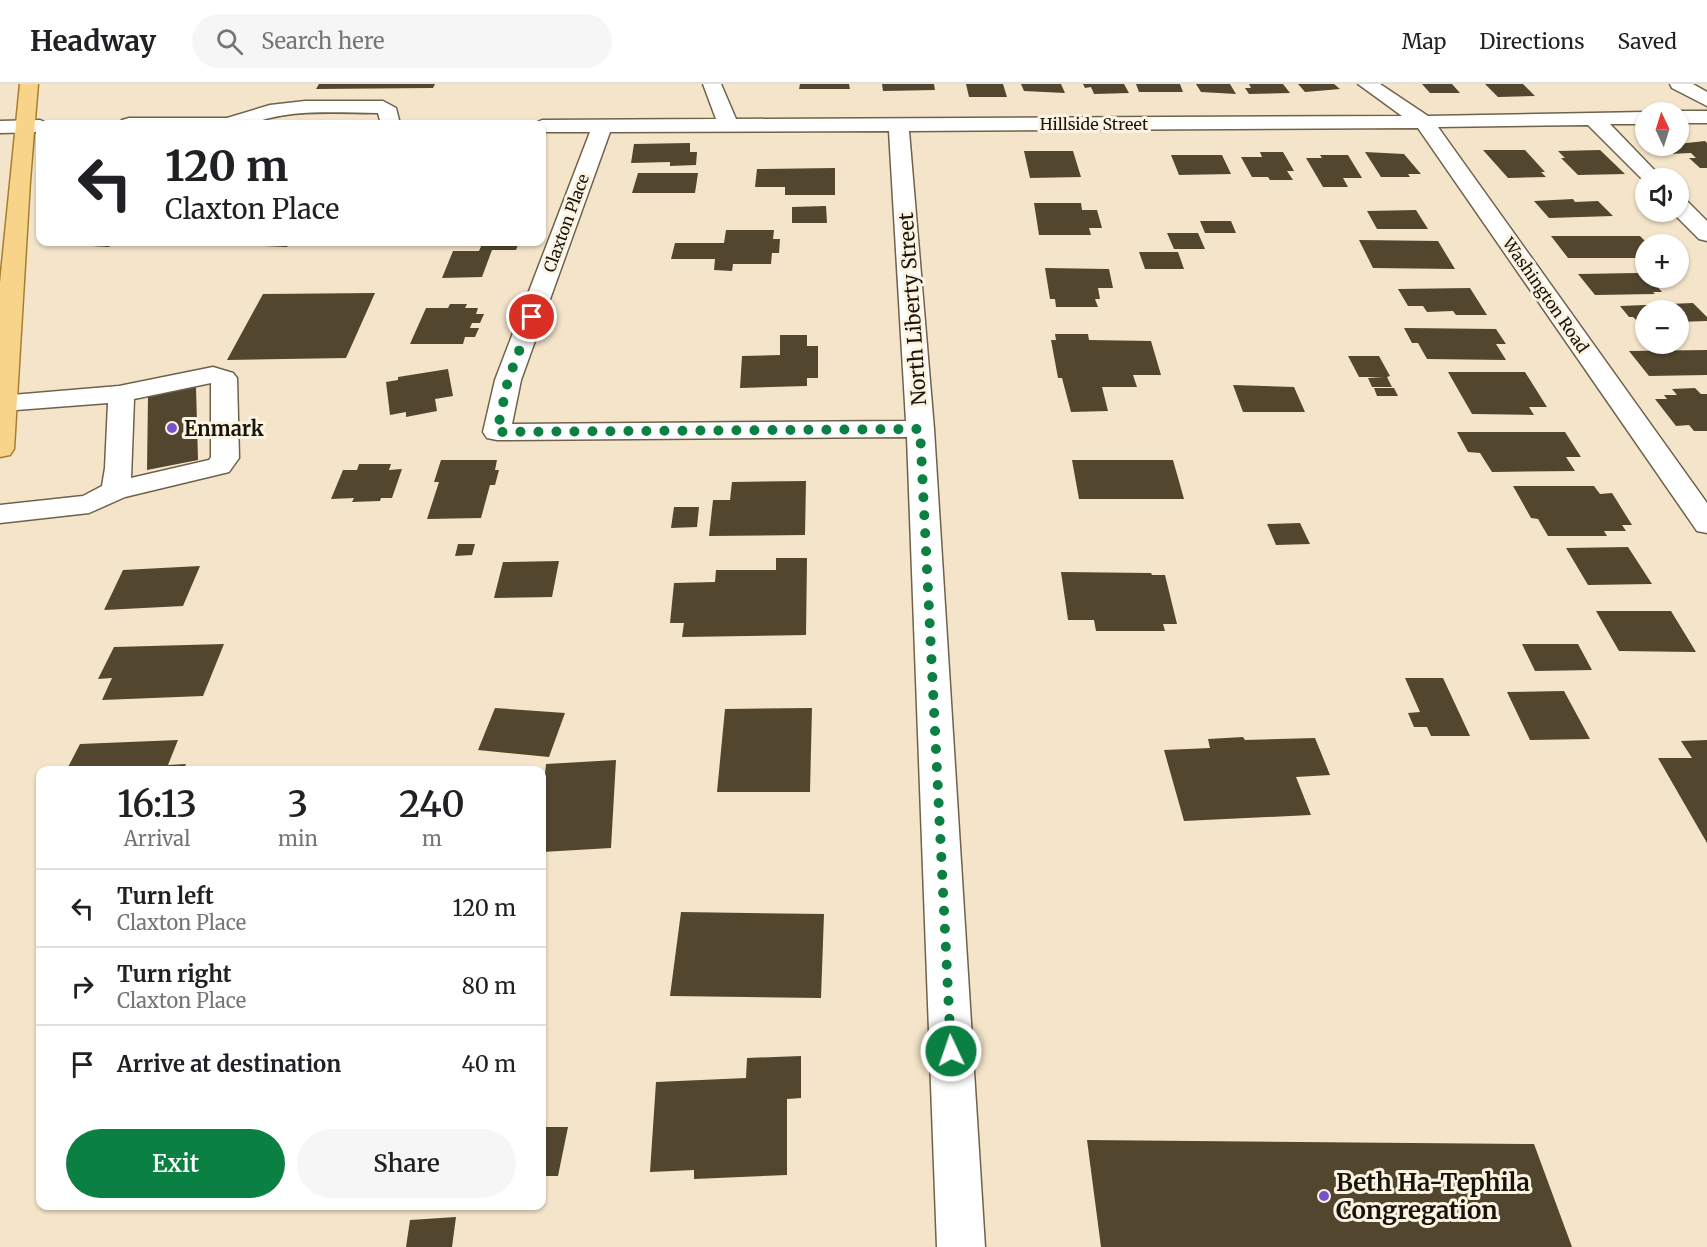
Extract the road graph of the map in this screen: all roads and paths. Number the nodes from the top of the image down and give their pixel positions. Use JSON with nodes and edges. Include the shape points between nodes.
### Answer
{"nodes":[{"id":1,"x":29,"y":84,"type":"edge"},
{"id":2,"x":712,"y":84,"type":"edge"},
{"id":3,"x":1367,"y":84,"type":"edge"},
{"id":4,"x":1679,"y":84,"type":"edge"},
{"id":5,"x":1707,"y":100,"type":"edge"},
{"id":6,"x":1689,"y":117,"type":"edge"},
{"id":7,"x":1707,"y":117,"type":"edge"},
{"id":8,"x":1635,"y":118,"type":"edge"},
{"id":9,"x":241,"y":120,"type":"edge"},
{"id":10,"x":390,"y":120,"type":"edge"},
{"id":11,"x":1594,"y":120,"type":"junction"},
{"id":12,"x":1424,"y":122,"type":"junction"},
{"id":13,"x":728,"y":125,"type":"junction"},
{"id":14,"x":33,"y":126,"type":"edge"},
{"id":15,"x":546,"y":126,"type":"edge"},
{"id":16,"x":602,"y":126,"type":"junction"},
{"id":17,"x":899,"y":126,"type":"junction"},
{"id":18,"x":0,"y":127,"type":"edge"},
{"id":19,"x":1642,"y":168,"type":"edge"},
{"id":20,"x":1689,"y":216,"type":"edge"},
{"id":21,"x":1707,"y":234,"type":"edge"},
{"id":22,"x":119,"y":394,"type":"junction"},
{"id":23,"x":3,"y":403,"type":"junction"},
{"id":24,"x":920,"y":429,"type":"junction"},
{"id":25,"x":0,"y":449,"type":"edge"},
{"id":26,"x":115,"y":491,"type":"junction"},
{"id":27,"x":0,"y":514,"type":"edge"},
{"id":28,"x":1707,"y":524,"type":"edge"},
{"id":29,"x":961,"y":1247,"type":"edge"}],
"edges":[{"from":1,"to":14,"type":"main road"},
{"from":2,"to":13,"type":"street"},
{"from":3,"to":12,"type":"street","name":"Washington Road"},
{"from":4,"to":5,"type":"street"},
{"from":6,"to":7,"type":"street"},
{"from":8,"to":11,"type":"street","name":"Hillside Street"},
{"from":9,"to":10,"type":"street","via":[[270,111],[305,107],[383,107],[389,112]]},
{"from":11,"to":12,"type":"street","name":"Hillside Street"},
{"from":11,"to":19,"type":"street"},
{"from":12,"to":17,"type":"street","name":"Hillside Street"},
{"from":12,"to":28,"type":"street","name":"Washington Road"},
{"from":13,"to":16,"type":"street","name":"Hillside Street"},
{"from":13,"to":17,"type":"street","name":"Hillside Street"},
{"from":14,"to":18,"type":"street"},
{"from":14,"to":23,"type":"main road","via":[[19,181]]},
{"from":15,"to":16,"type":"street","name":"Hillside Street"},
{"from":16,"to":24,"type":"street","name":"Claxton Place","via":[[508,380],[497,432]]},
{"from":17,"to":24,"type":"street","name":"North Liberty Street"},
{"from":20,"to":21,"type":"street"},
{"from":22,"to":23,"type":"street"},
{"from":22,"to":26,"type":"street","via":[[119,468]]},
{"from":22,"to":26,"type":"street","via":[[213,375],[224,378],[225,458],[219,466]]},
{"from":23,"to":25,"type":"main road"},
{"from":24,"to":29,"type":"street","name":"North Liberty Street"},
{"from":26,"to":27,"type":"street","via":[[89,504]]}]}
